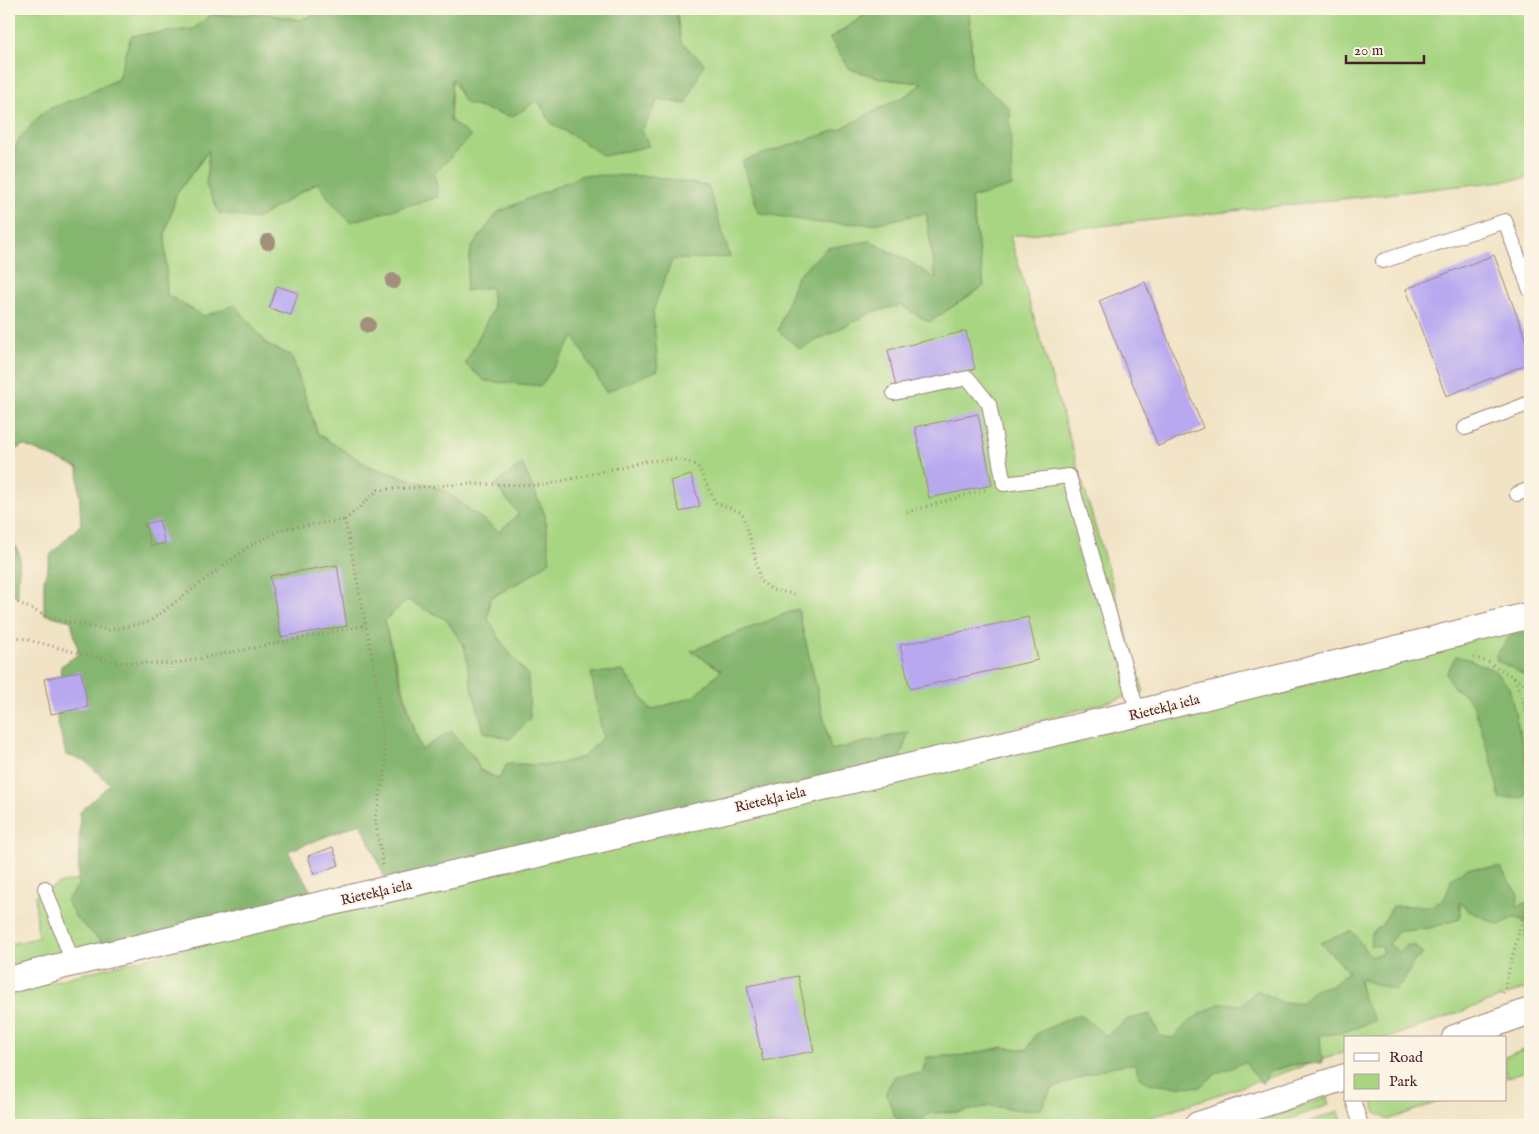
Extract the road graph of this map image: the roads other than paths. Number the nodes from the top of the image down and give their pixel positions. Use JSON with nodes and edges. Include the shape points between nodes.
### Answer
{"nodes":[{"id":1,"x":1384,"y":261,"type":"dead end"},
{"id":2,"x":1530,"y":290,"type":"edge"},
{"id":3,"x":894,"y":393,"type":"dead end"},
{"id":4,"x":1530,"y":403,"type":"edge"},
{"id":5,"x":1465,"y":428,"type":"dead end"},
{"id":6,"x":1530,"y":614,"type":"edge"},
{"id":7,"x":1138,"y":713,"type":"junction"},
{"id":8,"x":45,"y":888,"type":"dead end"},
{"id":9,"x":73,"y":963,"type":"junction"},
{"id":10,"x":9,"y":980,"type":"edge"},
{"id":11,"x":1530,"y":1011,"type":"edge"},
{"id":12,"x":1460,"y":1036,"type":"edge"},
{"id":13,"x":1344,"y":1077,"type":"edge"},
{"id":14,"x":1354,"y":1102,"type":"edge"},
{"id":15,"x":1198,"y":1125,"type":"edge"},
{"id":16,"x":1361,"y":1125,"type":"edge"}],
"edges":[{"from":1,"to":2,"type":"lane","via":[[1505,221]]},
{"from":3,"to":7,"type":"lane","via":[[968,378],[989,404],[1004,484],[1069,476]]},
{"from":4,"to":5,"type":"lane"},
{"from":6,"to":7,"type":"street","name":"Rietekļa iela"},
{"from":7,"to":9,"type":"street","name":"Rietekļa iela"},
{"from":8,"to":9,"type":"lane"},
{"from":9,"to":10,"type":"street","name":"Rietekļa iela"},
{"from":11,"to":12,"type":"street"},
{"from":13,"to":15,"type":"street"},
{"from":14,"to":16,"type":"lane"}]}
